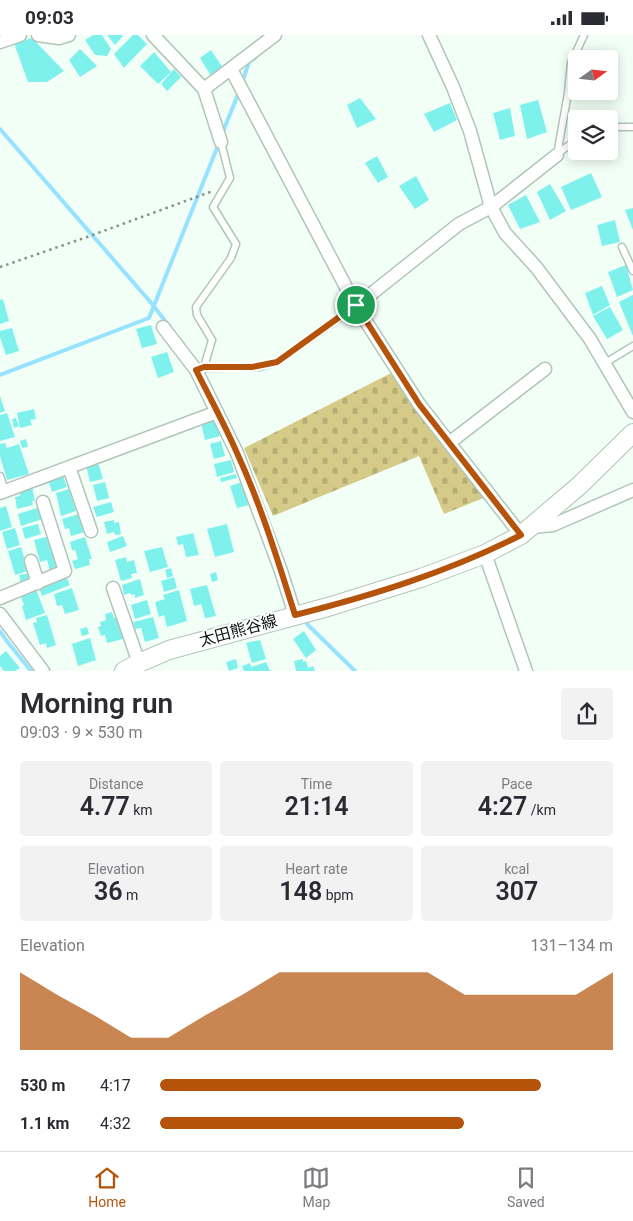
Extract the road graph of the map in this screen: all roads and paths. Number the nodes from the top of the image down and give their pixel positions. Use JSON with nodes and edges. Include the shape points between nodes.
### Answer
{"nodes":[{"id":1,"x":20,"y":35,"type":"edge"},
{"id":2,"x":38,"y":35,"type":"edge"},
{"id":3,"x":69,"y":35,"type":"edge"},
{"id":4,"x":153,"y":35,"type":"edge"},
{"id":5,"x":275,"y":35,"type":"edge"},
{"id":6,"x":429,"y":35,"type":"edge"},
{"id":7,"x":584,"y":35,"type":"edge"},
{"id":8,"x":4,"y":39,"type":"edge"},
{"id":9,"x":231,"y":69,"type":"junction"},
{"id":10,"x":204,"y":89,"type":"junction"},
{"id":11,"x":618,"y":127,"type":"edge"},
{"id":12,"x":633,"y":127,"type":"edge"},
{"id":13,"x":221,"y":142,"type":"joint"},
{"id":14,"x":568,"y":146,"type":"edge"},
{"id":15,"x":557,"y":155,"type":"junction"},
{"id":16,"x":227,"y":185,"type":"junction"},
{"id":17,"x":491,"y":207,"type":"junction"},
{"id":18,"x":622,"y":247,"type":"dead end"},
{"id":19,"x":0,"y":267,"type":"edge"},
{"id":20,"x":633,"y":271,"type":"edge"},
{"id":21,"x":356,"y":305,"type":"junction"},
{"id":22,"x":163,"y":327,"type":"dead end"},
{"id":23,"x":633,"y":346,"type":"edge"},
{"id":24,"x":605,"y":363,"type":"junction"},
{"id":25,"x":200,"y":369,"type":"junction"},
{"id":26,"x":544,"y":369,"type":"dead end"},
{"id":27,"x":633,"y":411,"type":"edge"},
{"id":28,"x":217,"y":412,"type":"junction"},
{"id":29,"x":633,"y":433,"type":"edge"},
{"id":30,"x":449,"y":443,"type":"junction"},
{"id":31,"x":69,"y":467,"type":"junction"},
{"id":32,"x":0,"y":476,"type":"edge"},
{"id":33,"x":633,"y":490,"type":"edge"},
{"id":34,"x":2,"y":492,"type":"edge"},
{"id":35,"x":43,"y":502,"type":"dead end"},
{"id":36,"x":91,"y":531,"type":"dead end"},
{"id":37,"x":526,"y":531,"type":"junction"},
{"id":38,"x":485,"y":554,"type":"junction"},
{"id":39,"x":31,"y":561,"type":"dead end"},
{"id":40,"x":38,"y":583,"type":"junction"},
{"id":41,"x":112,"y":588,"type":"dead end"},
{"id":42,"x":0,"y":598,"type":"edge"},
{"id":43,"x":0,"y":614,"type":"edge"},
{"id":44,"x":295,"y":615,"type":"junction"},
{"id":45,"x":4,"y":627,"type":"edge"},
{"id":46,"x":131,"y":667,"type":"edge"},
{"id":47,"x":43,"y":671,"type":"edge"},
{"id":48,"x":526,"y":671,"type":"edge"}],
"edges":[{"from":1,"to":8,"type":"street"},
{"from":2,"to":3,"type":"street","via":[[59,38]]},
{"from":4,"to":10,"type":"street"},
{"from":5,"to":9,"type":"street"},
{"from":6,"to":17,"type":"street","via":[[470,131]]},
{"from":7,"to":15,"type":"lane","via":[[572,63]]},
{"from":9,"to":10,"type":"street"},
{"from":9,"to":21,"type":"street"},
{"from":10,"to":13,"type":"street"},
{"from":11,"to":12,"type":"lane"},
{"from":13,"to":16,"type":"lane","via":[[230,178]]},
{"from":14,"to":15,"type":"lane"},
{"from":15,"to":17,"type":"street"},
{"from":16,"to":19,"type":"path"},
{"from":16,"to":25,"type":"lane","via":[[213,207],[236,244],[231,258],[196,307],[197,315],[212,340]]},
{"from":17,"to":21,"type":"street","via":[[459,224]]},
{"from":17,"to":24,"type":"street","via":[[505,233],[536,267]]},
{"from":18,"to":20,"type":"lane"},
{"from":21,"to":25,"type":"lane","via":[[277,362],[252,367]]},
{"from":21,"to":30,"type":"street","via":[[419,404]]},
{"from":22,"to":25,"type":"street"},
{"from":23,"to":24,"type":"lane"},
{"from":24,"to":27,"type":"street"},
{"from":25,"to":28,"type":"street"},
{"from":26,"to":30,"type":"street"},
{"from":28,"to":31,"type":"street"},
{"from":28,"to":44,"type":"street","via":[[251,486]]},
{"from":29,"to":37,"type":"main road","name":"太田熊谷線","via":[[580,485]]},
{"from":30,"to":37,"type":"street"},
{"from":31,"to":34,"type":"street"},
{"from":31,"to":36,"type":"street"},
{"from":32,"to":34,"type":"lane"},
{"from":33,"to":37,"type":"street","via":[[553,525]]},
{"from":35,"to":40,"type":"street","via":[[65,571]]},
{"from":37,"to":38,"type":"main road","name":"太田熊谷線"},
{"from":38,"to":44,"type":"main road","name":"太田熊谷線","via":[[421,579]]},
{"from":38,"to":48,"type":"street"},
{"from":39,"to":40,"type":"street"},
{"from":40,"to":42,"type":"street"},
{"from":41,"to":46,"type":"street"},
{"from":43,"to":45,"type":"street"},
{"from":44,"to":46,"type":"main road","name":"太田熊谷線","via":[[190,643]]},
{"from":45,"to":47,"type":"street"}]}
